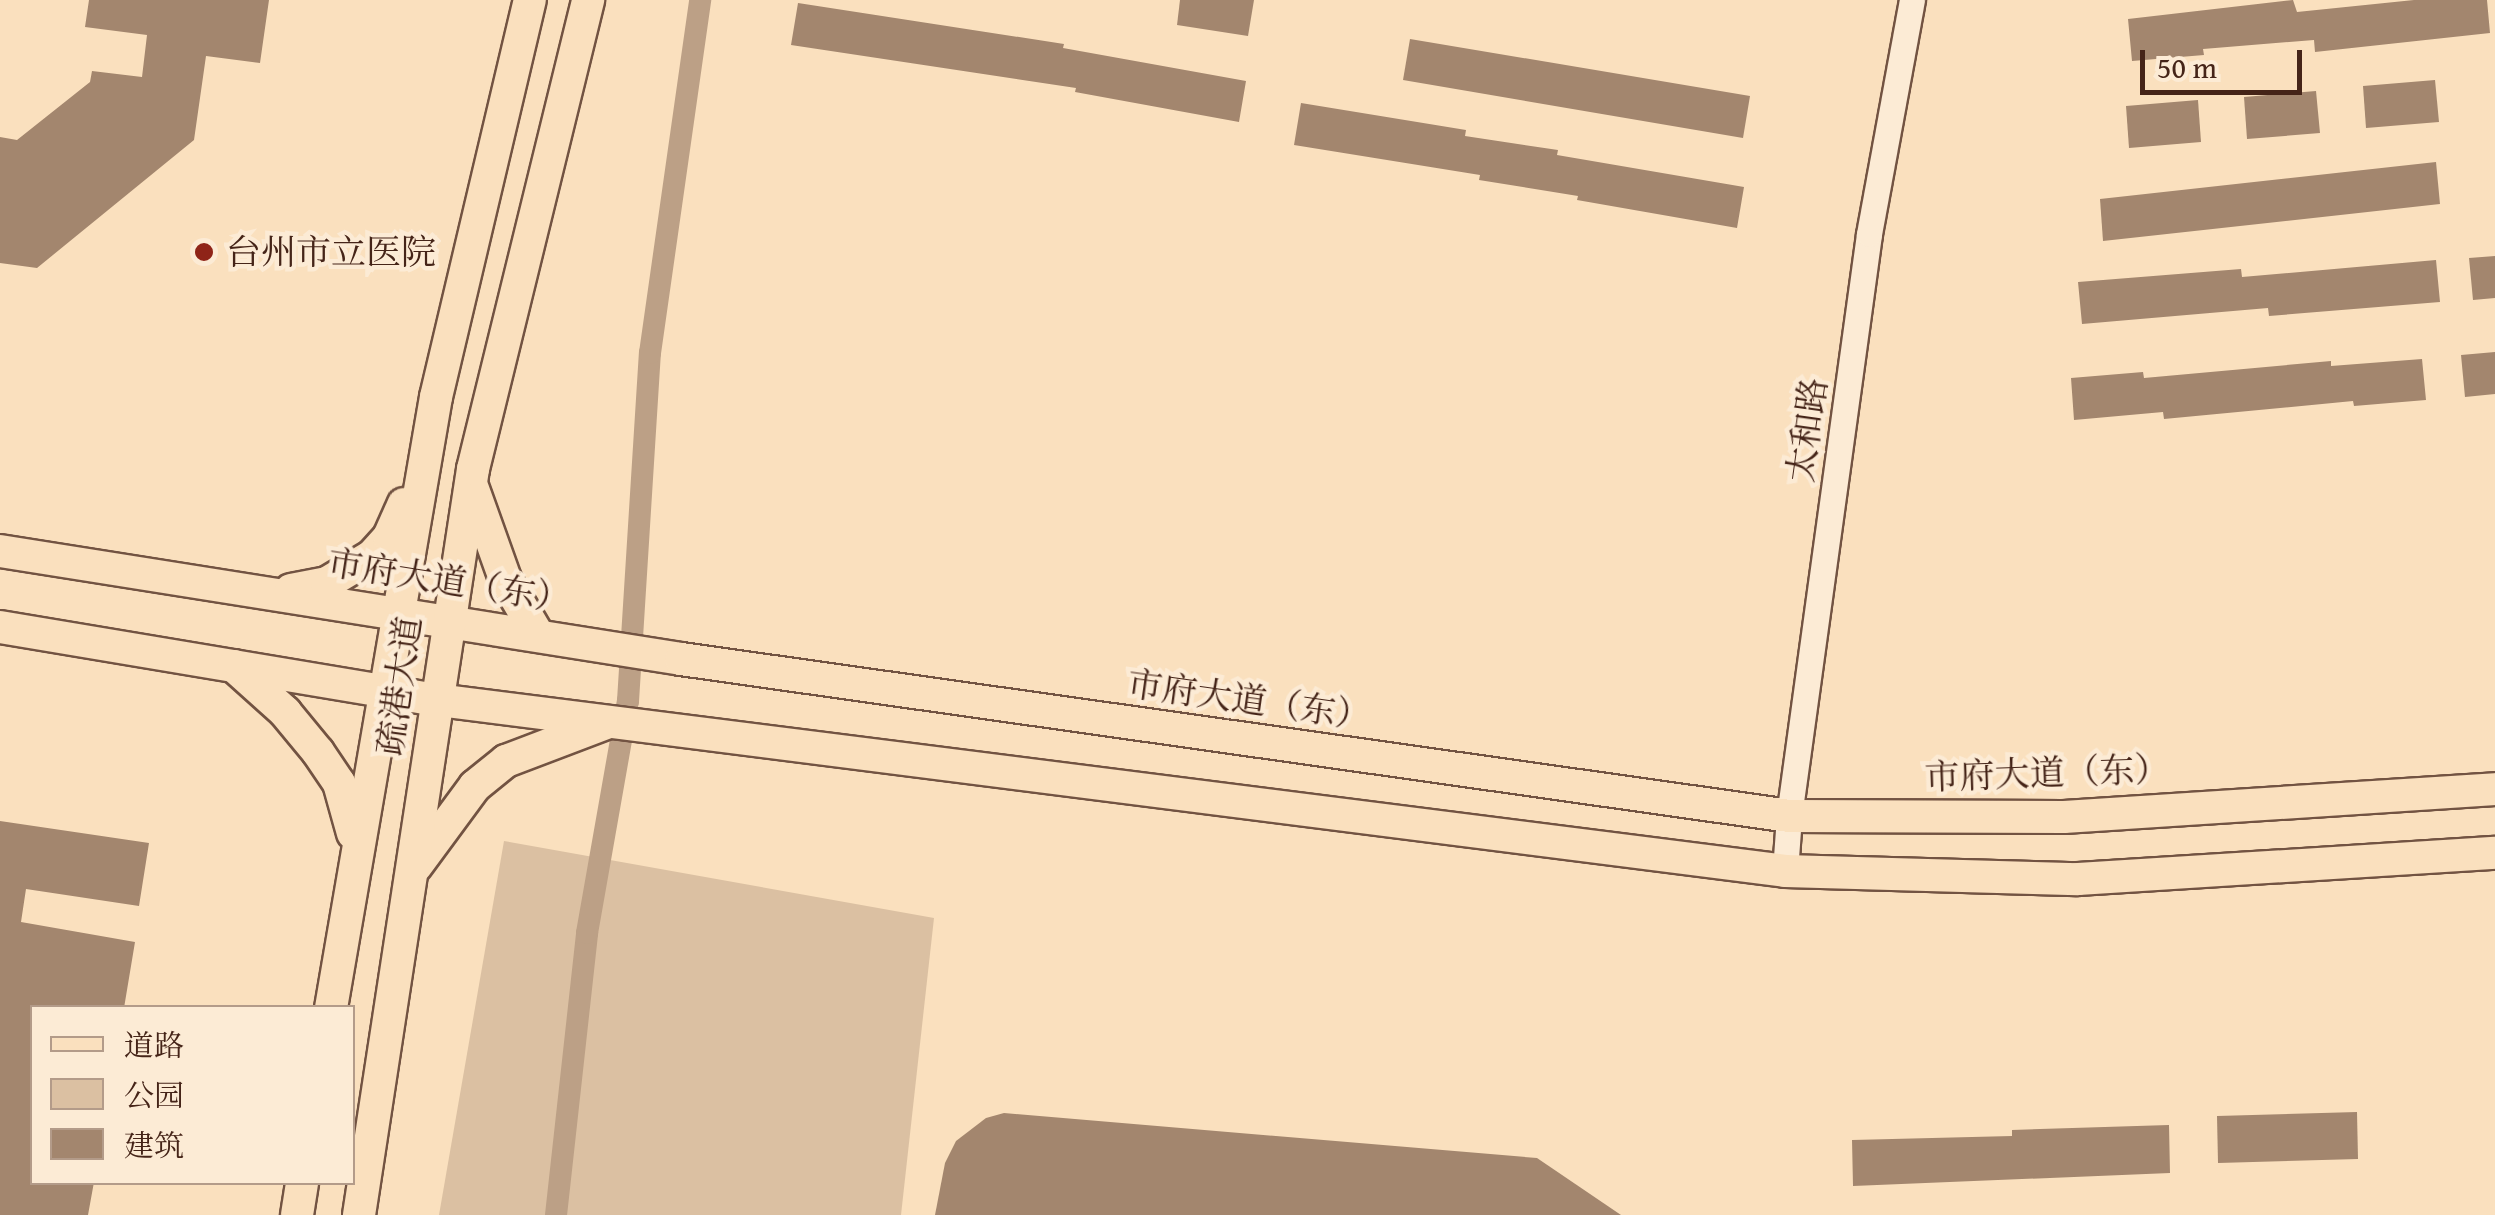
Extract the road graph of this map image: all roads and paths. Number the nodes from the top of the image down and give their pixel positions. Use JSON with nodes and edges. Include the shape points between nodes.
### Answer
{"nodes":[{"id":1,"x":530,"y":0,"type":"edge"},
{"id":2,"x":588,"y":0,"type":"edge"},
{"id":3,"x":1912,"y":0,"type":"edge"},
{"id":4,"x":423,"y":464,"type":"junction"},
{"id":5,"x":471,"y":481,"type":"junction"},
{"id":6,"x":0,"y":551,"type":"edge"},
{"id":7,"x":274,"y":593,"type":"junction"},
{"id":8,"x":395,"y":612,"type":"junction"},
{"id":9,"x":448,"y":619,"type":"junction"},
{"id":10,"x":0,"y":627,"type":"edge"},
{"id":11,"x":553,"y":637,"type":"junction"},
{"id":12,"x":234,"y":666,"type":"junction"},
{"id":13,"x":382,"y":691,"type":"junction"},
{"id":14,"x":438,"y":700,"type":"junction"},
{"id":15,"x":616,"y":720,"type":"junction"},
{"id":16,"x":2495,"y":788,"type":"edge"},
{"id":17,"x":1788,"y":816,"type":"junction"},
{"id":18,"x":356,"y":849,"type":"junction"},
{"id":19,"x":2495,"y":853,"type":"edge"},
{"id":20,"x":1785,"y":871,"type":"junction"},
{"id":21,"x":411,"y":874,"type":"junction"},
{"id":22,"x":330,"y":1005,"type":"edge"},
{"id":23,"x":302,"y":1185,"type":"edge"},
{"id":24,"x":297,"y":1215,"type":"edge"},
{"id":25,"x":359,"y":1215,"type":"edge"}],
"edges":[{"from":1,"to":4,"type":"main road","name":"疏港大道"},
{"from":2,"to":5,"type":"main road","name":"疏港大道"},
{"from":3,"to":17,"type":"street","name":"太和路","via":[[1869,234]]},
{"from":4,"to":7,"type":"main road","via":[[389,537],[372,556],[327,583]]},
{"from":4,"to":8,"type":"main road","name":"疏港大道"},
{"from":5,"to":9,"type":"main road","name":"疏港大道"},
{"from":5,"to":11,"type":"main road","via":[[505,578]]},
{"from":6,"to":7,"type":"main road","name":"市府大道（东）"},
{"from":7,"to":8,"type":"main road","name":"市府大道（东）"},
{"from":8,"to":9,"type":"main road","name":"市府大道（东）"},
{"from":8,"to":13,"type":"main road","name":"疏港大道"},
{"from":9,"to":11,"type":"main road","name":"市府大道（东）"},
{"from":9,"to":14,"type":"main road","name":"疏港大道"},
{"from":10,"to":12,"type":"main road"},
{"from":11,"to":17,"type":"main road","name":"市府大道（东）"},
{"from":12,"to":13,"type":"main road"},
{"from":12,"to":18,"type":"main road","via":[[286,712],[339,783]]},
{"from":13,"to":14,"type":"main road"},
{"from":13,"to":18,"type":"main road","name":"疏港大道"},
{"from":14,"to":15,"type":"main road"},
{"from":14,"to":21,"type":"main road","name":"疏港大道"},
{"from":15,"to":20,"type":"main road"},
{"from":15,"to":21,"type":"main road","via":[[506,761],[475,786]]},
{"from":16,"to":17,"type":"main road","name":"市府大道（东）","via":[[2064,817]]},
{"from":17,"to":20,"type":"street","name":"太和路"},
{"from":18,"to":22,"type":"main road","name":"疏港大道"},
{"from":19,"to":20,"type":"main road","via":[[2078,879]]},
{"from":21,"to":25,"type":"main road","name":"疏港大道"},
{"from":23,"to":24,"type":"main road"}]}
